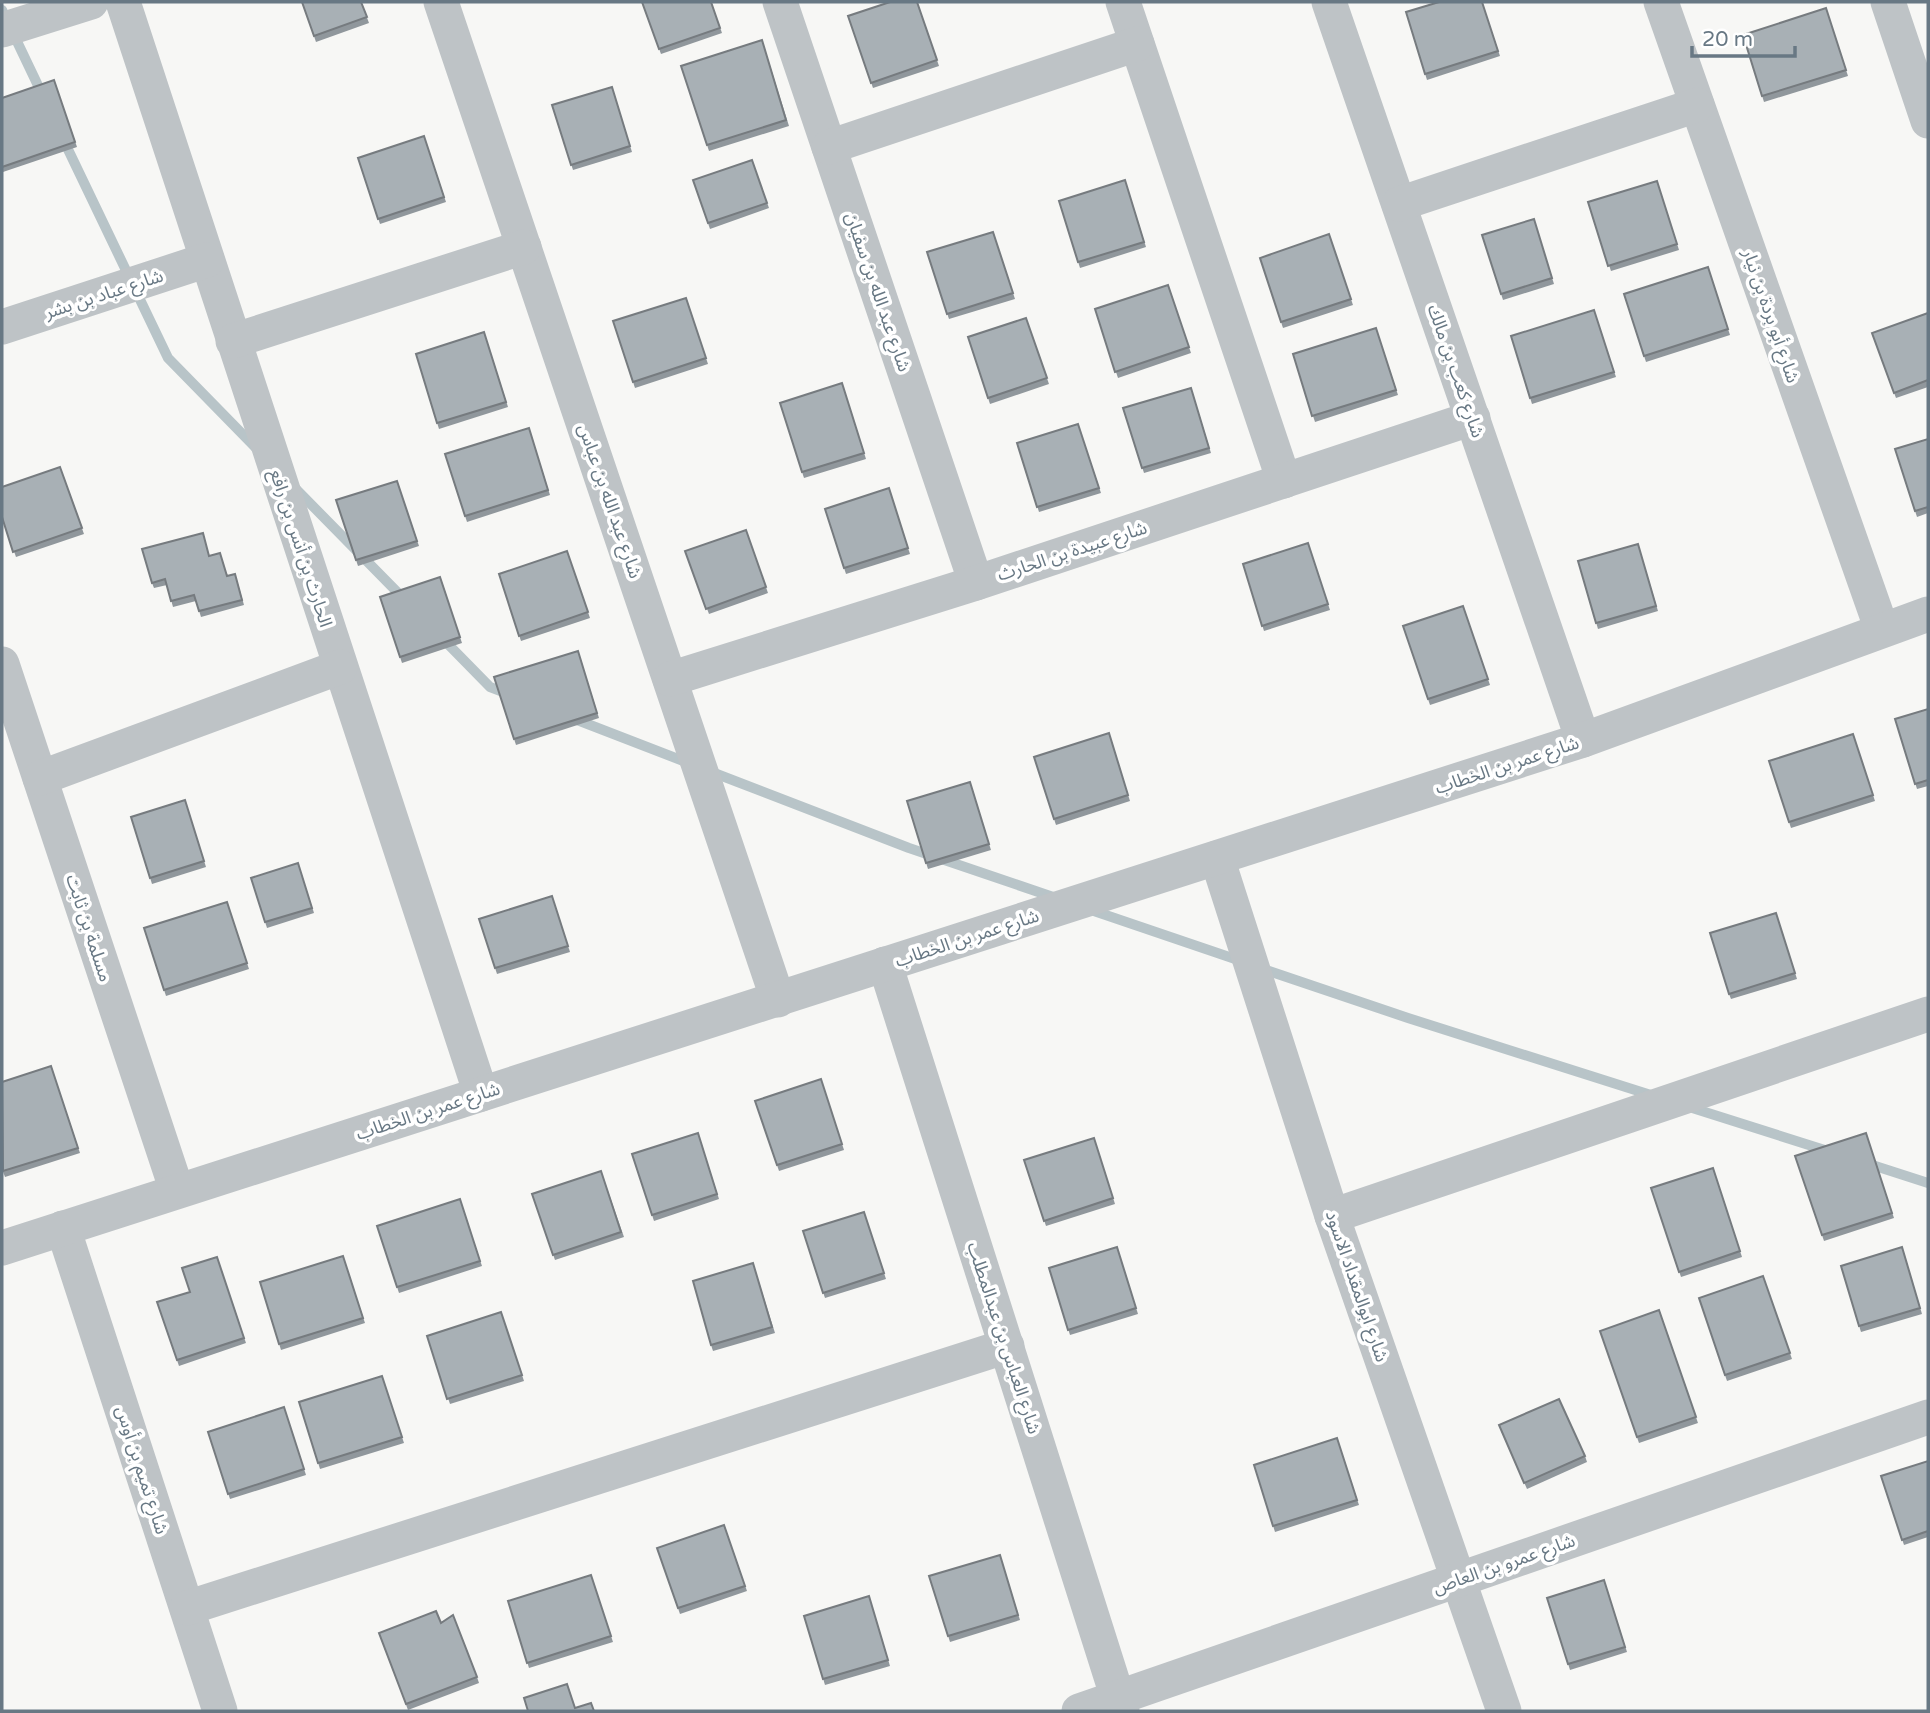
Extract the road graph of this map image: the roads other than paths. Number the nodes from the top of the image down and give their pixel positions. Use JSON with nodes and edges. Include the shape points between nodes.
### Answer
{"nodes":[{"id":1,"x":91,"y":2,"type":"edge"},
{"id":2,"x":123,"y":2,"type":"edge"},
{"id":3,"x":441,"y":2,"type":"edge"},
{"id":4,"x":780,"y":2,"type":"edge"},
{"id":5,"x":1123,"y":2,"type":"edge"},
{"id":6,"x":1329,"y":2,"type":"edge"},
{"id":7,"x":1661,"y":2,"type":"edge"},
{"id":8,"x":1888,"y":2,"type":"edge"},
{"id":9,"x":2,"y":30,"type":"edge"},
{"id":10,"x":1137,"y":44,"type":"junction"},
{"id":11,"x":1697,"y":105,"type":"junction"},
{"id":12,"x":1928,"y":121,"type":"edge"},
{"id":13,"x":829,"y":147,"type":"junction"},
{"id":14,"x":1399,"y":204,"type":"junction"},
{"id":15,"x":524,"y":247,"type":"junction"},
{"id":16,"x":207,"y":260,"type":"junction"},
{"id":17,"x":2,"y":327,"type":"edge"},
{"id":18,"x":233,"y":341,"type":"junction"},
{"id":19,"x":1472,"y":418,"type":"junction"},
{"id":20,"x":1284,"y":481,"type":"junction"},
{"id":21,"x":976,"y":583,"type":"junction"},
{"id":22,"x":1928,"y":614,"type":"edge"},
{"id":23,"x":1882,"y":630,"type":"junction"},
{"id":24,"x":2,"y":664,"type":"edge"},
{"id":25,"x":340,"y":667,"type":"junction"},
{"id":26,"x":670,"y":679,"type":"junction"},
{"id":27,"x":1583,"y":740,"type":"junction"},
{"id":28,"x":40,"y":778,"type":"junction"},
{"id":29,"x":1217,"y":858,"type":"junction"},
{"id":30,"x":885,"y":964,"type":"junction"},
{"id":31,"x":778,"y":1000,"type":"junction"},
{"id":32,"x":1928,"y":1014,"type":"edge"},
{"id":33,"x":481,"y":1094,"type":"junction"},
{"id":34,"x":177,"y":1191,"type":"junction"},
{"id":35,"x":1332,"y":1216,"type":"junction"},
{"id":36,"x":63,"y":1228,"type":"junction"},
{"id":37,"x":2,"y":1248,"type":"edge"},
{"id":38,"x":1007,"y":1346,"type":"junction"},
{"id":39,"x":1928,"y":1417,"type":"edge"},
{"id":40,"x":1458,"y":1580,"type":"junction"},
{"id":41,"x":187,"y":1608,"type":"junction"},
{"id":42,"x":1120,"y":1705,"type":"edge"},
{"id":43,"x":220,"y":1711,"type":"edge"},
{"id":44,"x":1079,"y":1711,"type":"edge"},
{"id":45,"x":1504,"y":1711,"type":"edge"}],
"edges":[{"from":1,"to":9,"type":"street"},
{"from":2,"to":16,"type":"street","name":"الحارث بن أنس بن رافع"},
{"from":3,"to":15,"type":"street","name":"شارع عبد الله بن عباس"},
{"from":4,"to":13,"type":"street","name":"شارع عبد الله بن سفيان"},
{"from":5,"to":10,"type":"street"},
{"from":6,"to":14,"type":"street","name":"شارع كعب بن مالك"},
{"from":7,"to":11,"type":"street","name":"شارع أبو بردة بن نيار"},
{"from":8,"to":12,"type":"street"},
{"from":10,"to":13,"type":"street"},
{"from":10,"to":20,"type":"street"},
{"from":11,"to":14,"type":"street"},
{"from":11,"to":23,"type":"street","name":"شارع أبو بردة بن نيار"},
{"from":13,"to":21,"type":"street","name":"شارع عبد الله بن سفيان"},
{"from":14,"to":19,"type":"street","name":"شارع كعب بن مالك"},
{"from":15,"to":18,"type":"street"},
{"from":15,"to":26,"type":"street","name":"شارع عبد الله بن عباس"},
{"from":16,"to":17,"type":"street","name":"شارع عباد بن بشر"},
{"from":16,"to":18,"type":"street","name":"الحارث بن أنس بن رافع"},
{"from":18,"to":25,"type":"street","name":"الحارث بن أنس بن رافع"},
{"from":19,"to":20,"type":"street","name":"شارع عبيدة بن الحارث"},
{"from":19,"to":27,"type":"street","name":"شارع كعب بن مالك"},
{"from":20,"to":21,"type":"street","name":"شارع عبيدة بن الحارث"},
{"from":21,"to":26,"type":"street","name":"شارع عبيدة بن الحارث"},
{"from":22,"to":23,"type":"street","name":"شارع عمر بن الخطاب"},
{"from":23,"to":27,"type":"street","name":"شارع عمر بن الخطاب"},
{"from":24,"to":28,"type":"street","name":"مسلمة بن ثابت"},
{"from":25,"to":28,"type":"street"},
{"from":25,"to":33,"type":"street","name":"الحارث بن أنس بن رافع"},
{"from":26,"to":31,"type":"street","name":"شارع عبد الله بن عباس"},
{"from":27,"to":29,"type":"street","name":"شارع عمر بن الخطاب"},
{"from":28,"to":34,"type":"street","name":"مسلمة بن ثابت"},
{"from":29,"to":30,"type":"street","name":"شارع عمر بن الخطاب"},
{"from":29,"to":35,"type":"street","name":"شارع ابوالمقداد الاسود"},
{"from":30,"to":31,"type":"street","name":"شارع عمر بن الخطاب"},
{"from":30,"to":38,"type":"street","name":"شارع العباس بن عبدالمطلب"},
{"from":31,"to":33,"type":"street","name":"شارع عمر بن الخطاب"},
{"from":32,"to":35,"type":"street"},
{"from":33,"to":34,"type":"street","name":"شارع عمر بن الخطاب"},
{"from":34,"to":36,"type":"street","name":"شارع عمر بن الخطاب"},
{"from":35,"to":40,"type":"street","name":"شارع ابوالمقداد الاسود"},
{"from":36,"to":37,"type":"street","name":"شارع عمر بن الخطاب"},
{"from":36,"to":41,"type":"street","name":"شارع تميم بن أوس"},
{"from":38,"to":41,"type":"street"},
{"from":38,"to":42,"type":"street","name":"شارع العباس بن عبدالمطلب"},
{"from":39,"to":40,"type":"street","name":"شارع عمرو بن العاص"},
{"from":40,"to":42,"type":"street","name":"شارع عمرو بن العاص"},
{"from":40,"to":45,"type":"street","name":"شارع ابوالمقداد الاسود"},
{"from":41,"to":43,"type":"street","name":"شارع تميم بن أوس"},
{"from":42,"to":44,"type":"street","name":"شارع عمرو بن العاص"}]}
